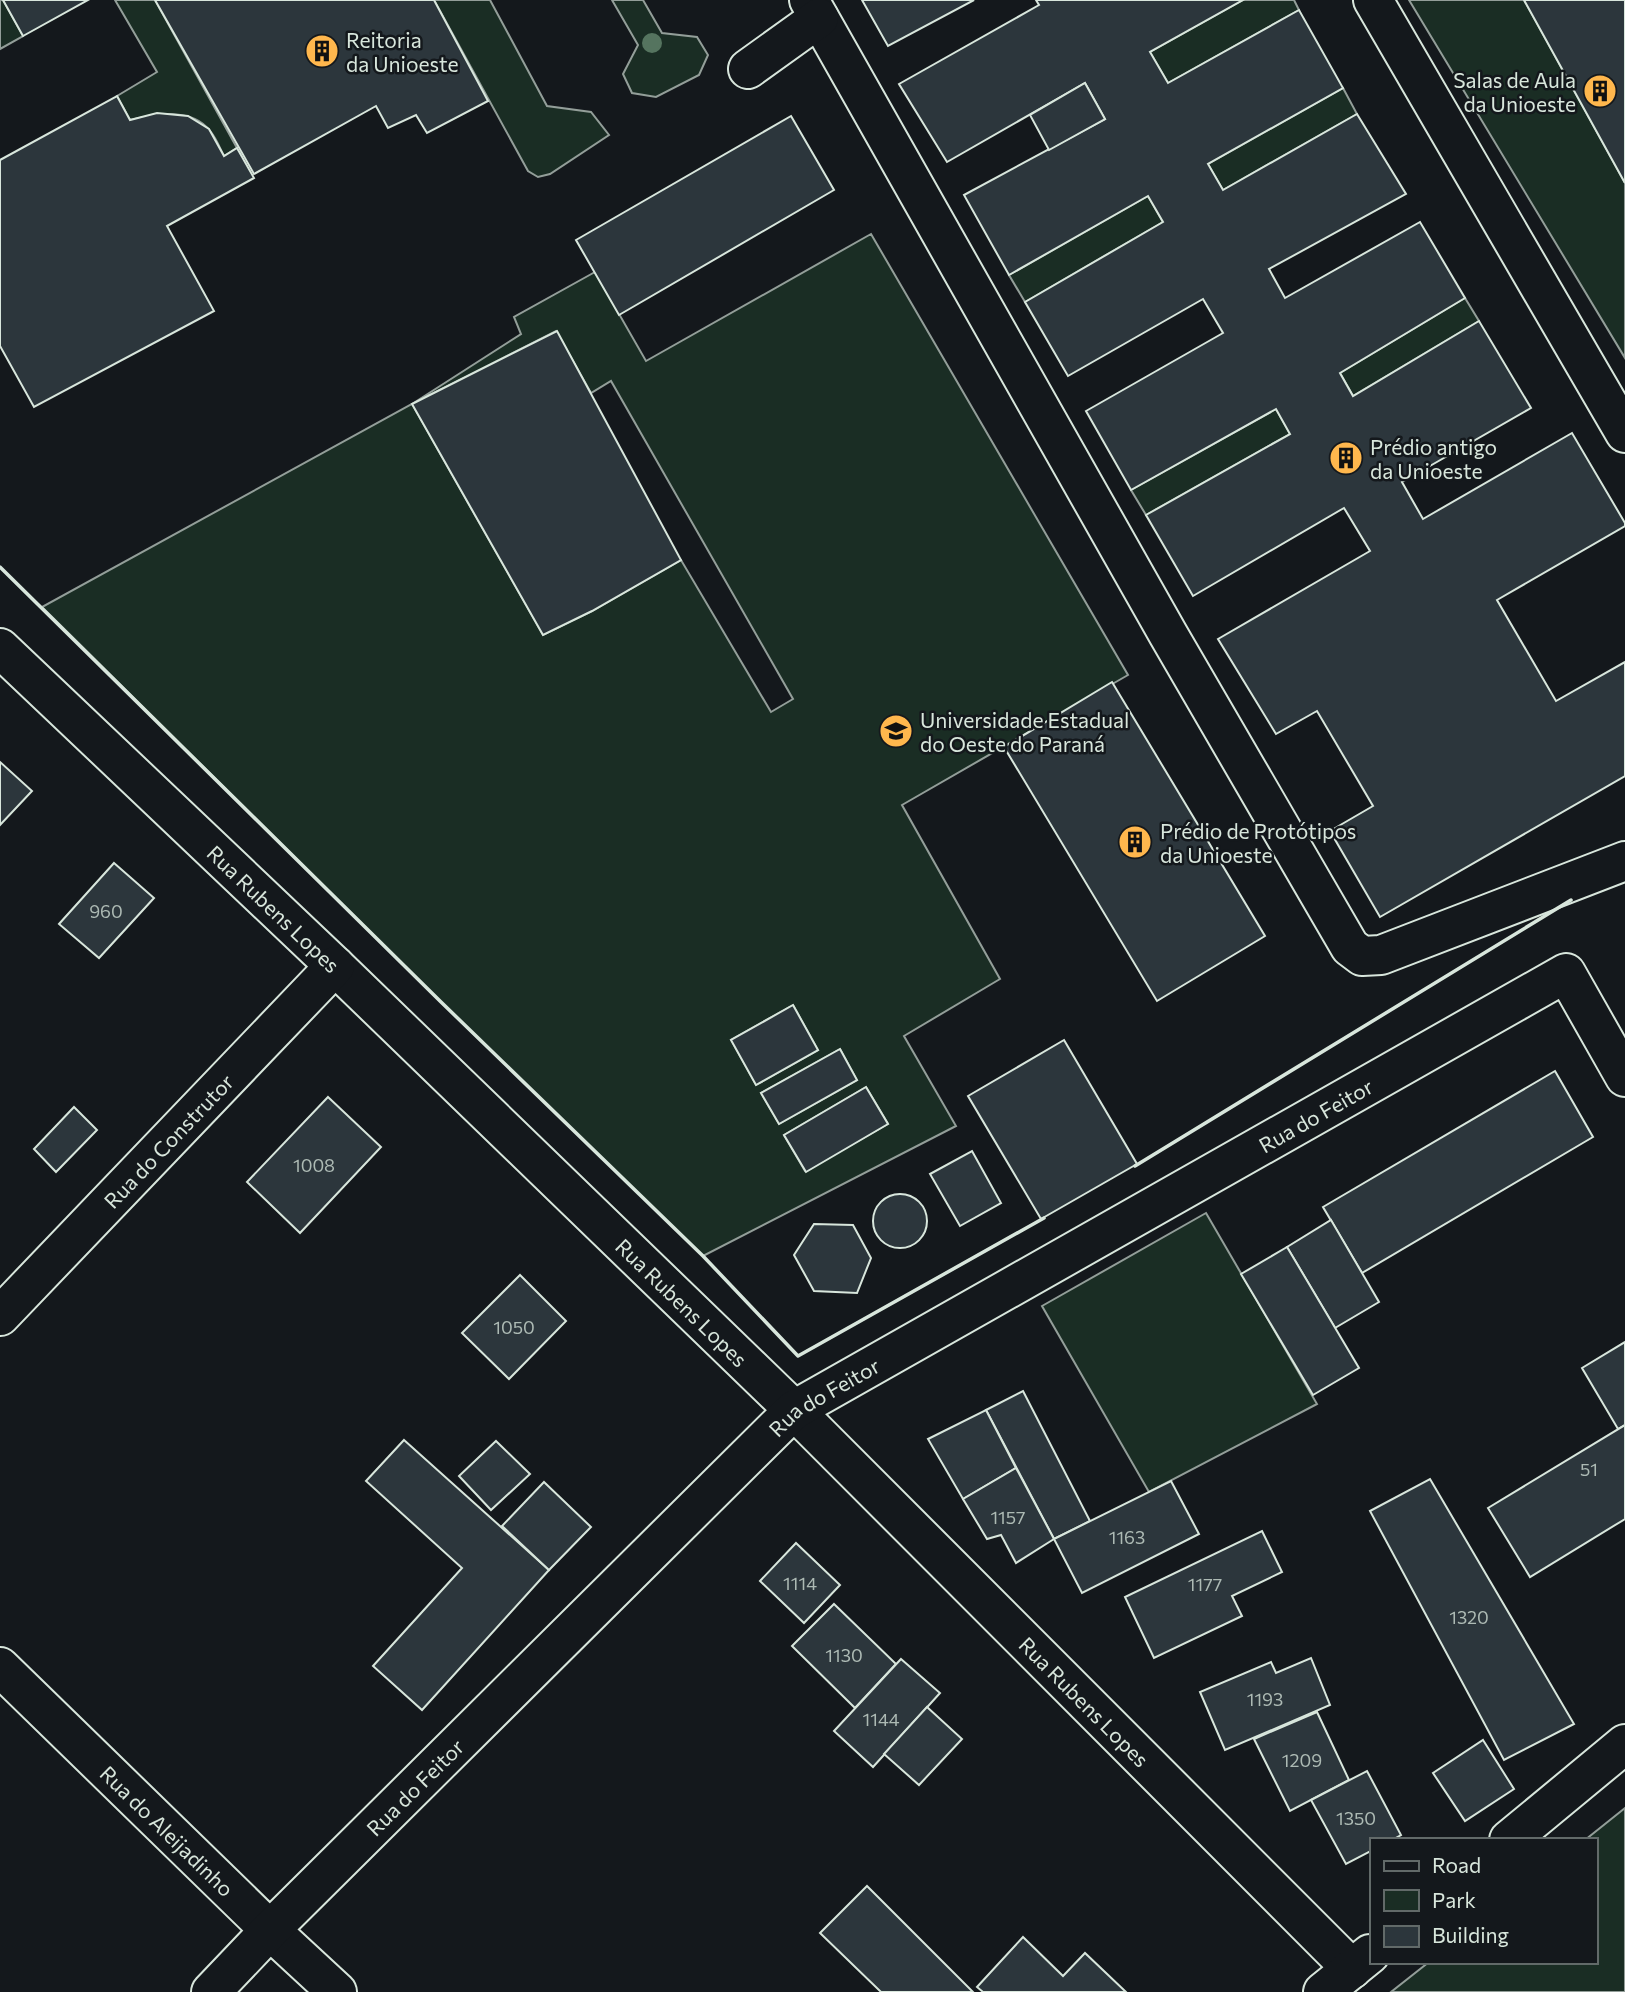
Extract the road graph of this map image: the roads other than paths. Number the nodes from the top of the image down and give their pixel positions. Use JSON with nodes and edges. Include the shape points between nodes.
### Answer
{"nodes":[{"id":1,"x":1373,"y":0,"type":"edge"},
{"id":2,"x":814,"y":9,"type":"edge"},
{"id":3,"x":748,"y":69,"type":"dead end"},
{"id":4,"x":1625,"y":433,"type":"edge"},
{"id":5,"x":0,"y":648,"type":"edge"},
{"id":6,"x":1625,"y":861,"type":"edge"},
{"id":7,"x":335,"y":965,"type":"junction"},
{"id":8,"x":1625,"y":1077,"type":"edge"},
{"id":9,"x":0,"y":1316,"type":"edge"},
{"id":10,"x":794,"y":1410,"type":"junction"},
{"id":11,"x":0,"y":1667,"type":"edge"},
{"id":12,"x":1625,"y":1744,"type":"edge"},
{"id":13,"x":1511,"y":1838,"type":"edge"},
{"id":14,"x":270,"y":1930,"type":"junction"},
{"id":15,"x":1349,"y":1972,"type":"edge"},
{"id":16,"x":211,"y":1992,"type":"edge"},
{"id":17,"x":337,"y":1992,"type":"edge"}],
"edges":[{"from":1,"to":4,"type":"street"},
{"from":2,"to":3,"type":"street"},
{"from":2,"to":6,"type":"street","via":[[1350,947],[1362,956],[1381,955]]},
{"from":5,"to":7,"type":"street","name":"Rua Rubens Lopes"},
{"from":7,"to":9,"type":"street","name":"Rua do Construtor"},
{"from":7,"to":10,"type":"street","name":"Rua Rubens Lopes"},
{"from":8,"to":10,"type":"street","name":"Rua do Feitor","via":[[1566,973]]},
{"from":10,"to":14,"type":"street","name":"Rua do Feitor"},
{"from":10,"to":15,"type":"street","name":"Rua Rubens Lopes"},
{"from":11,"to":14,"type":"street","name":"Rua do Aleijadinho"},
{"from":12,"to":13,"type":"street"},
{"from":14,"to":16,"type":"street","name":"Rua do Feitor"},
{"from":14,"to":17,"type":"street","name":"Rua do Aleijadinho"}]}
